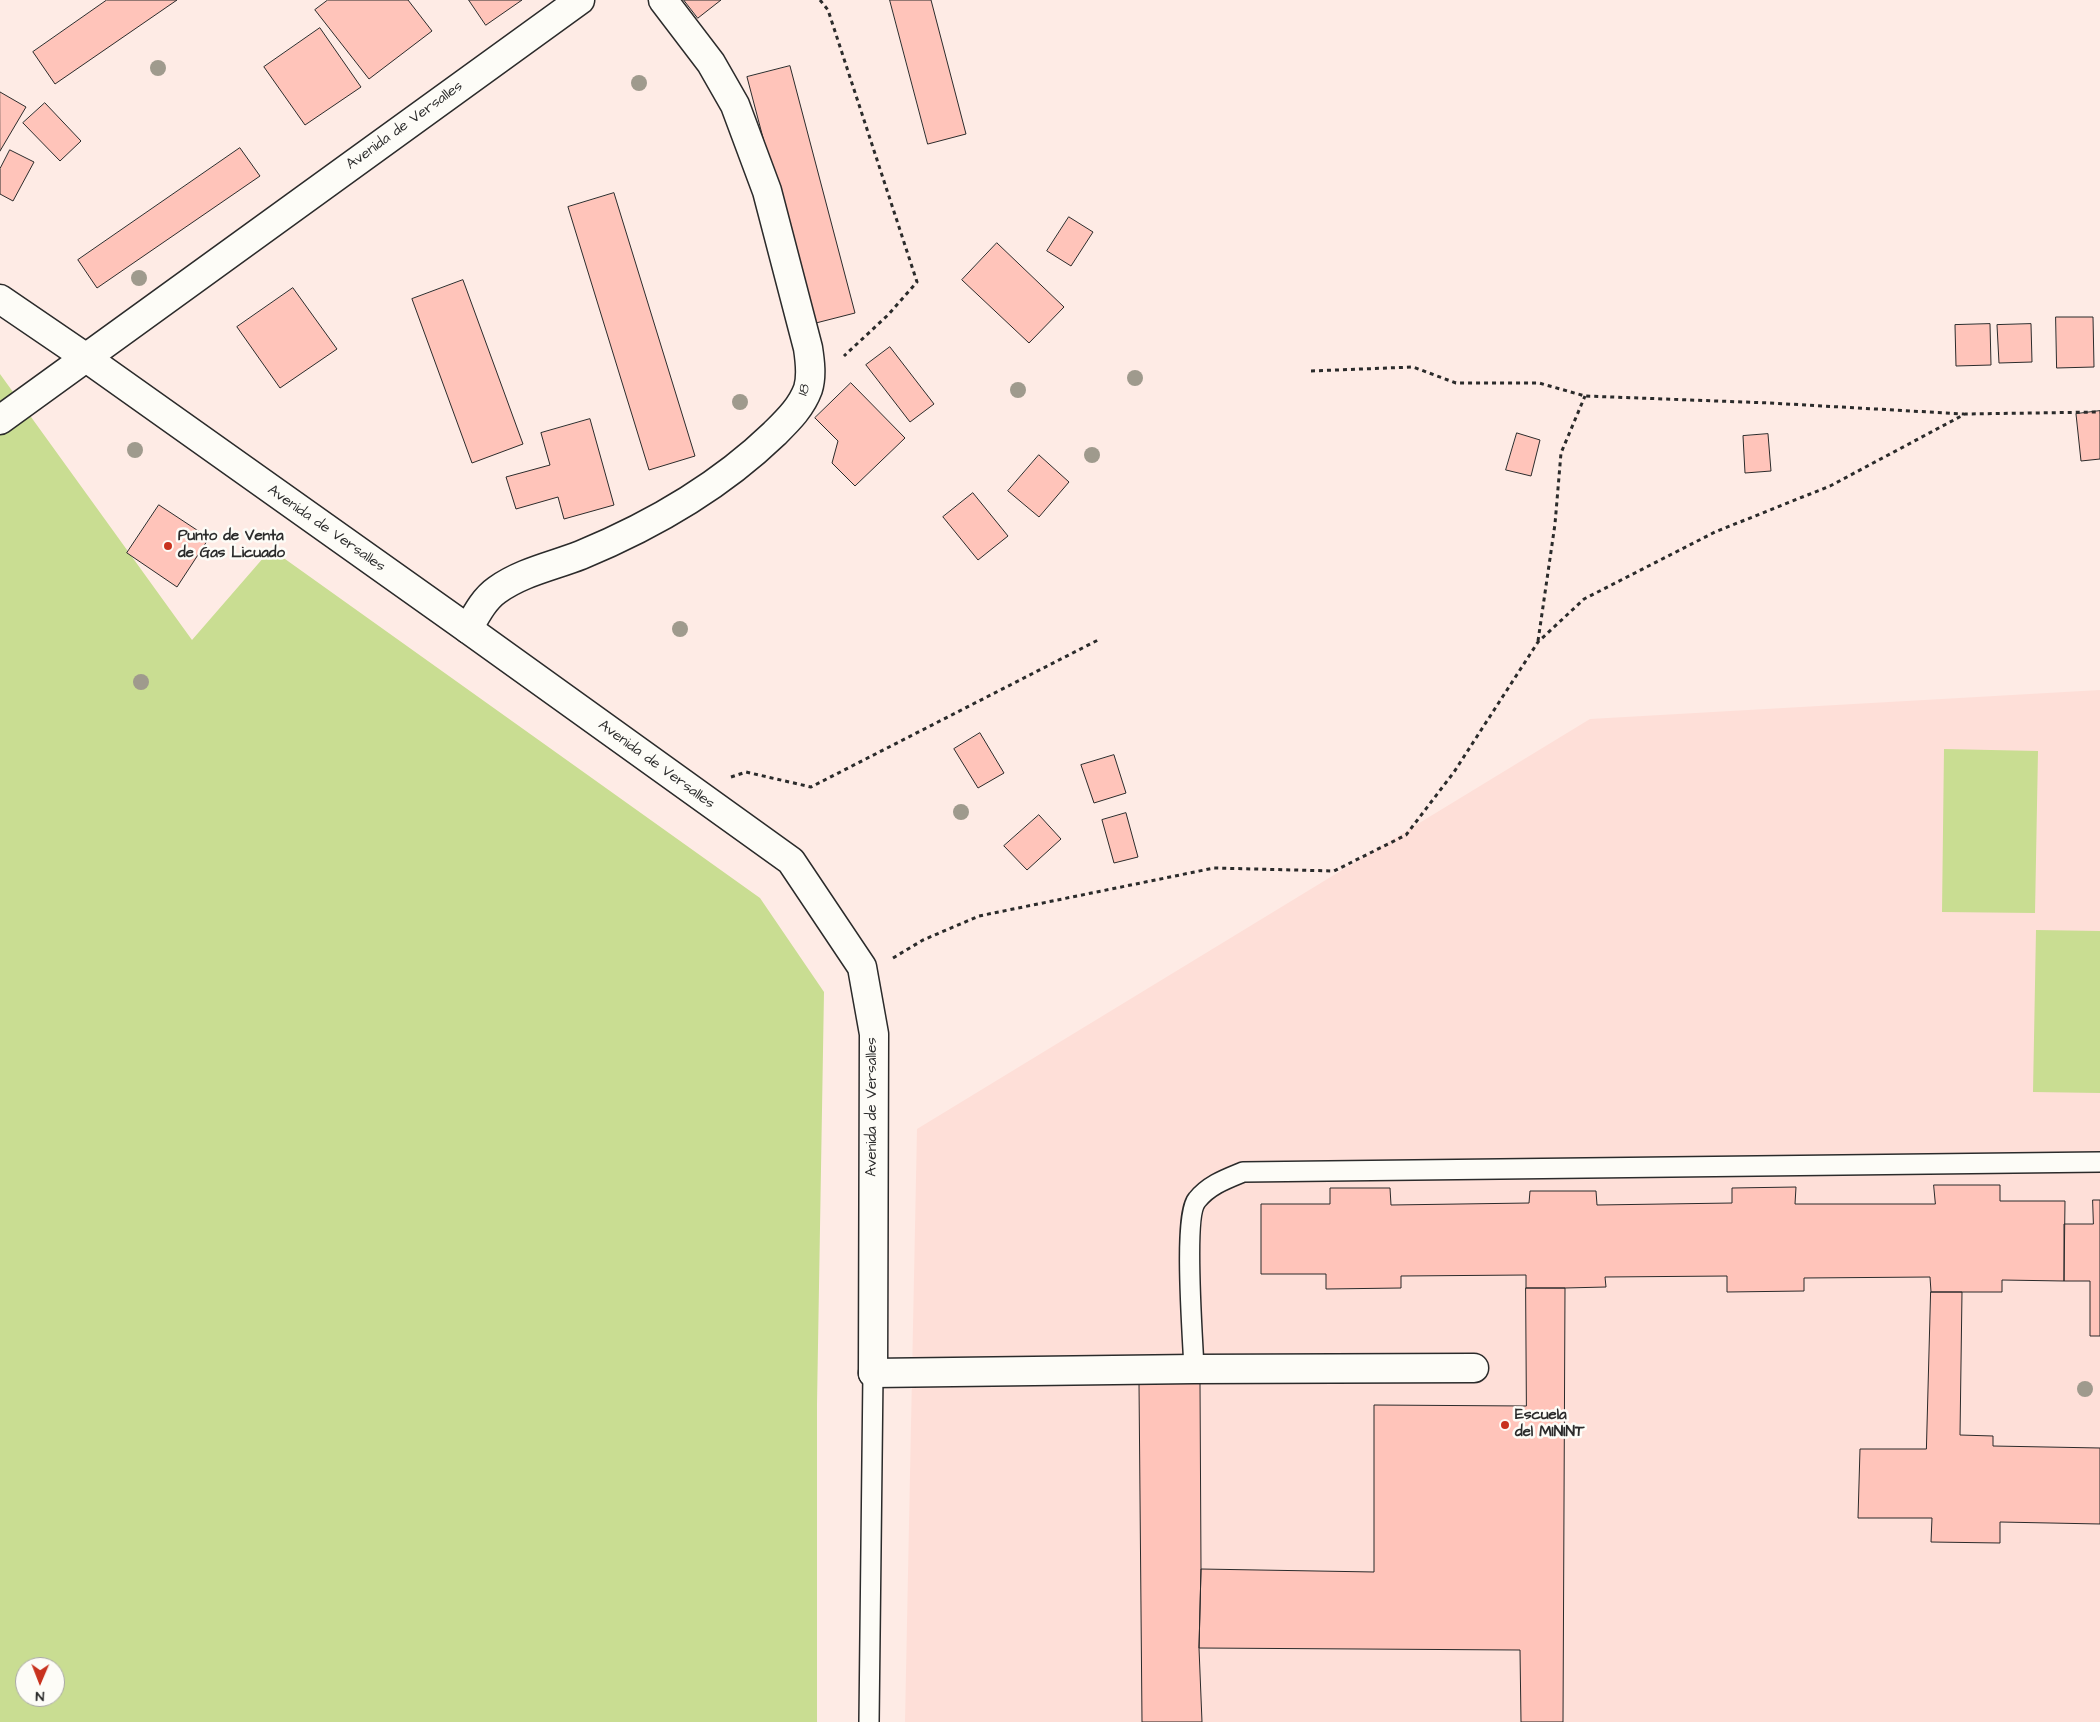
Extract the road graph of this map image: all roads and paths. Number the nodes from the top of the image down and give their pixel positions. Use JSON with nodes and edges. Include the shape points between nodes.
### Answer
{"nodes":[{"id":1,"x":580,"y":0,"type":"edge"},
{"id":2,"x":663,"y":0,"type":"edge"},
{"id":3,"x":820,"y":0,"type":"edge"},
{"id":4,"x":0,"y":299,"type":"edge"},
{"id":5,"x":85,"y":357,"type":"junction"},
{"id":6,"x":1311,"y":371,"type":"dead end"},
{"id":7,"x":808,"y":388,"type":"junction"},
{"id":8,"x":1585,"y":396,"type":"junction"},
{"id":9,"x":2100,"y":412,"type":"edge"},
{"id":10,"x":1965,"y":414,"type":"junction"},
{"id":11,"x":0,"y":420,"type":"edge"},
{"id":12,"x":468,"y":629,"type":"junction"},
{"id":13,"x":1100,"y":639,"type":"dead end"},
{"id":14,"x":1538,"y":642,"type":"junction"},
{"id":15,"x":694,"y":792,"type":"junction"},
{"id":16,"x":864,"y":976,"type":"junction"},
{"id":17,"x":2100,"y":1162,"type":"edge"},
{"id":18,"x":1474,"y":1368,"type":"dead end"},
{"id":19,"x":1194,"y":1369,"type":"junction"},
{"id":20,"x":873,"y":1373,"type":"junction"},
{"id":21,"x":869,"y":1722,"type":"edge"}],
"edges":[{"from":1,"to":5,"type":"street","name":"Avenida de Versalles"},
{"from":2,"to":7,"type":"street","name":"18","via":[[711,63],[735,105],[754,150],[808,348],[811,367]]},
{"from":3,"to":7,"type":"path","via":[[828,10],[917,282],[888,315]]},
{"from":4,"to":5,"type":"street","name":"Avenida de Versalles"},
{"from":5,"to":11,"type":"street"},
{"from":5,"to":12,"type":"street","name":"Avenida de Versalles"},
{"from":6,"to":8,"type":"path","via":[[1413,367],[1456,383],[1538,383]]},
{"from":7,"to":12,"type":"street","name":"18","via":[[788,420],[755,452],[714,484],[613,541],[511,581],[486,600]]},
{"from":8,"to":10,"type":"path"},
{"from":8,"to":14,"type":"path","via":[[1560,453],[1555,524]]},
{"from":9,"to":10,"type":"path"},
{"from":10,"to":14,"type":"path","via":[[1830,486],[1715,532],[1584,600]]},
{"from":12,"to":15,"type":"street","name":"Avenida de Versalles"},
{"from":13,"to":15,"type":"path","via":[[811,787],[746,772]]},
{"from":14,"to":16,"type":"path","via":[[1454,772],[1406,835],[1334,871],[1214,868],[980,916],[923,940]]},
{"from":15,"to":16,"type":"street","name":"Avenida de Versalles","via":[[790,861],[862,967]]},
{"from":16,"to":20,"type":"street","name":"Avenida de Versalles","via":[[874,1034]]},
{"from":17,"to":19,"type":"lane","via":[[1243,1172],[1213,1184],[1195,1201],[1189,1239]]},
{"from":18,"to":19,"type":"street"},
{"from":19,"to":20,"type":"street"},
{"from":20,"to":21,"type":"lane"}]}
